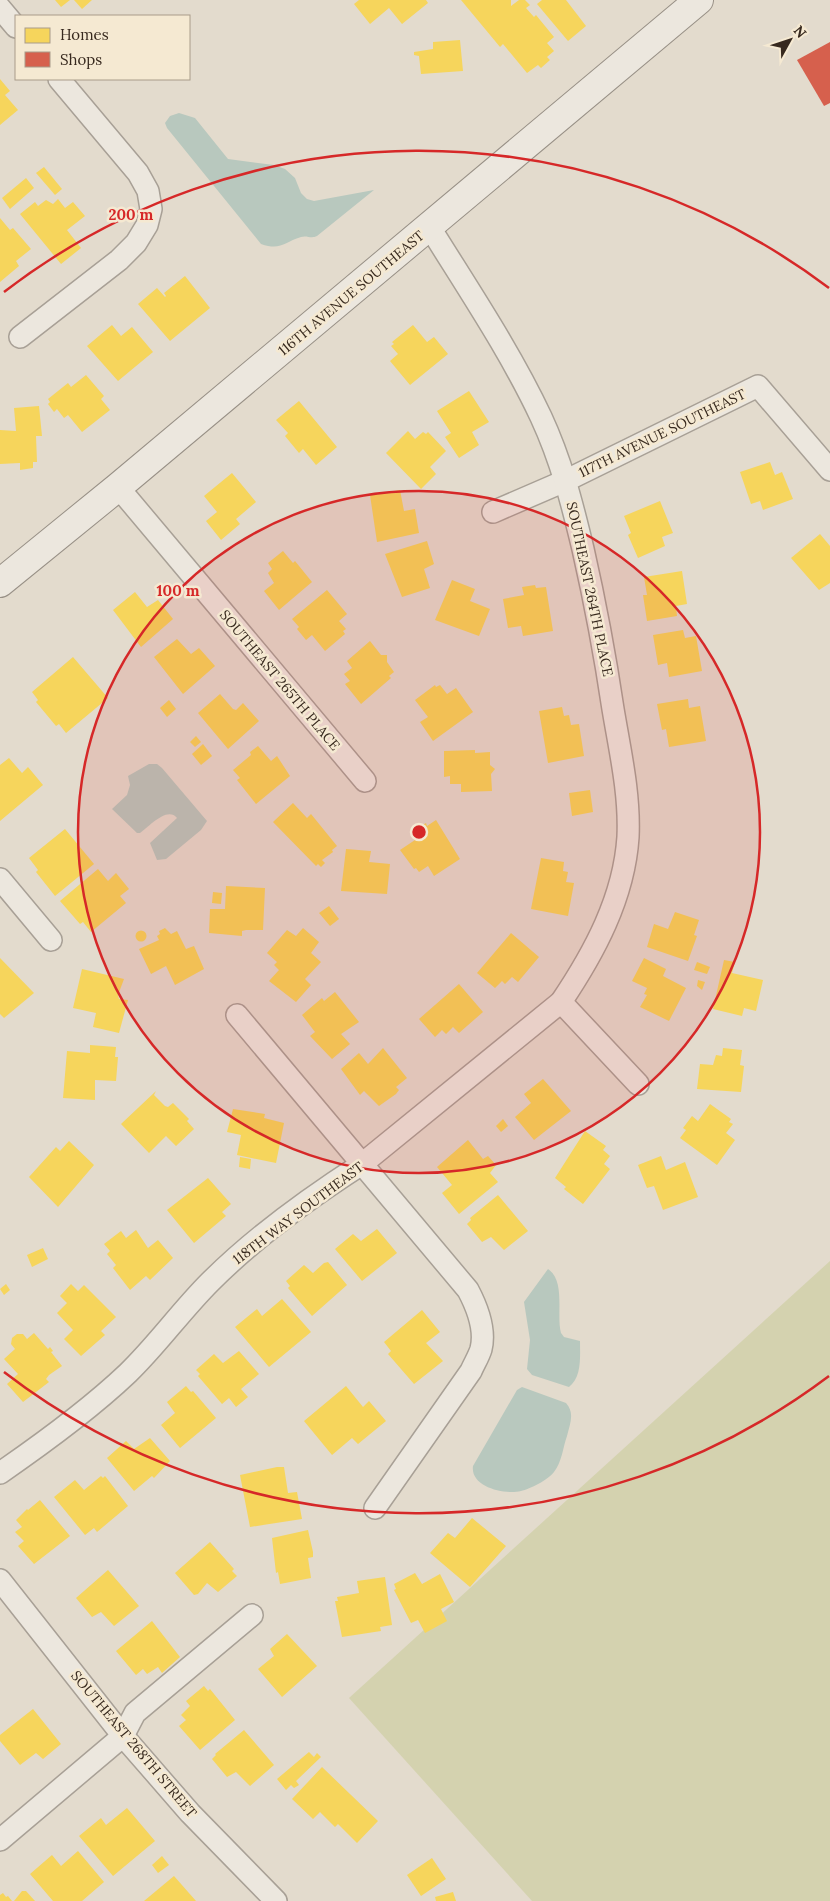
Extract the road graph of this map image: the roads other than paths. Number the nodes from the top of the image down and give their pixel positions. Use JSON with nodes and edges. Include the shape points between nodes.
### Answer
{"nodes":[{"id":1,"x":699,"y":0,"type":"edge"},
{"id":2,"x":0,"y":8,"type":"edge"},
{"id":3,"x":15,"y":26,"type":"edge"},
{"id":4,"x":60,"y":80,"type":"edge"},
{"id":5,"x":429,"y":226,"type":"junction"},
{"id":6,"x":20,"y":336,"type":"dead end"},
{"id":7,"x":830,"y":470,"type":"edge"},
{"id":8,"x":567,"y":480,"type":"junction"},
{"id":9,"x":118,"y":487,"type":"junction"},
{"id":10,"x":493,"y":512,"type":"dead end"},
{"id":11,"x":0,"y":583,"type":"edge"},
{"id":12,"x":365,"y":781,"type":"dead end"},
{"id":13,"x":0,"y":879,"type":"edge"},
{"id":14,"x":51,"y":940,"type":"dead end"},
{"id":15,"x":561,"y":1002,"type":"junction"},
{"id":16,"x":237,"y":1015,"type":"dead end"},
{"id":17,"x":638,"y":1084,"type":"dead end"},
{"id":18,"x":362,"y":1164,"type":"junction"},
{"id":19,"x":0,"y":1473,"type":"edge"},
{"id":20,"x":375,"y":1508,"type":"dead end"},
{"id":21,"x":0,"y":1580,"type":"edge"},
{"id":22,"x":252,"y":1615,"type":"dead end"},
{"id":23,"x":123,"y":1736,"type":"junction"},
{"id":24,"x":0,"y":1840,"type":"edge"},
{"id":25,"x":276,"y":1901,"type":"edge"}],
"edges":[{"from":1,"to":5,"type":"main road","name":"116TH AVENUE SOUTHEAST"},
{"from":2,"to":3,"type":"street"},
{"from":4,"to":6,"type":"street","via":[[138,173],[148,191],[151,209],[147,225],[136,243],[119,260]]},
{"from":5,"to":8,"type":"street","name":"SOUTHEAST 264TH PLACE","via":[[511,358],[542,419]]},
{"from":5,"to":9,"type":"main road","name":"116TH AVENUE SOUTHEAST"},
{"from":7,"to":8,"type":"street","name":"117TH AVENUE SOUTHEAST","via":[[758,386]]},
{"from":8,"to":10,"type":"street","name":"117TH AVENUE SOUTHEAST"},
{"from":8,"to":15,"type":"street","name":"SOUTHEAST 264TH PLACE","via":[[600,624],[626,788],[628,838],[619,888],[601,935]]},
{"from":9,"to":11,"type":"main road","name":"116TH AVENUE SOUTHEAST"},
{"from":9,"to":12,"type":"street","name":"SOUTHEAST 265TH PLACE"},
{"from":13,"to":14,"type":"street"},
{"from":15,"to":17,"type":"street"},
{"from":15,"to":18,"type":"street","name":"118TH WAY SOUTHEAST"},
{"from":16,"to":18,"type":"street"},
{"from":18,"to":19,"type":"street","name":"118TH WAY SOUTHEAST","via":[[247,1248],[209,1283],[130,1371],[97,1402]]},
{"from":18,"to":20,"type":"street","via":[[468,1290],[482,1327],[481,1348],[471,1371]]},
{"from":21,"to":23,"type":"street","name":"SOUTHEAST 268TH STREET"},
{"from":22,"to":23,"type":"street","via":[[135,1713]]},
{"from":23,"to":24,"type":"street"},
{"from":23,"to":25,"type":"street","name":"SOUTHEAST 268TH STREET","via":[[190,1813]]}]}
